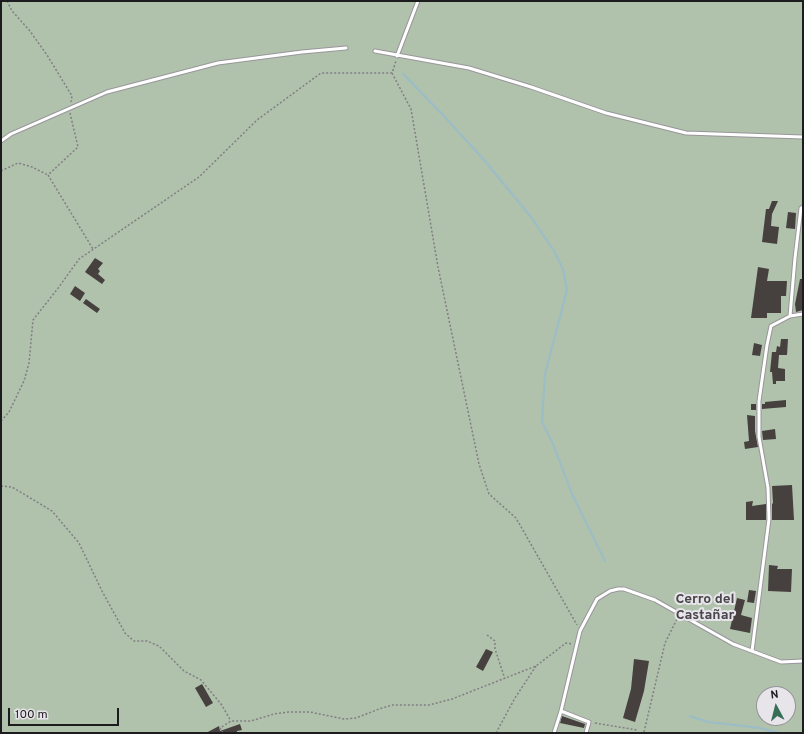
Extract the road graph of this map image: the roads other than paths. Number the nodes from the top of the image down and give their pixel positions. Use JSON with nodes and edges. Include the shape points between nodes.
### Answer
{"nodes":[{"id":1,"x":418,"y":1,"type":"edge"},
{"id":2,"x":346,"y":48,"type":"dead end"},
{"id":3,"x":375,"y":51,"type":"dead end"},
{"id":4,"x":397,"y":56,"type":"junction"},
{"id":5,"x":803,"y":138,"type":"edge"},
{"id":6,"x":1,"y":141,"type":"edge"},
{"id":7,"x":803,"y":207,"type":"edge"},
{"id":8,"x":803,"y":314,"type":"edge"},
{"id":9,"x":790,"y":316,"type":"junction"},
{"id":10,"x":752,"y":651,"type":"junction"},
{"id":11,"x":803,"y":661,"type":"edge"},
{"id":12,"x":561,"y":711,"type":"junction"},
{"id":13,"x":554,"y":733,"type":"edge"},
{"id":14,"x":586,"y":733,"type":"edge"}],
"edges":[{"from":1,"to":4,"type":"lane"},
{"from":2,"to":6,"type":"lane","via":[[218,63],[107,92],[11,134]]},
{"from":3,"to":4,"type":"lane"},
{"from":4,"to":5,"type":"lane","via":[[469,68],[606,113],[686,133]]},
{"from":7,"to":9,"type":"lane"},
{"from":8,"to":9,"type":"lane"},
{"from":9,"to":10,"type":"lane","via":[[771,326],[759,401],[759,436],[768,488],[769,519]]},
{"from":10,"to":11,"type":"lane","via":[[781,662]]},
{"from":10,"to":12,"type":"lane","via":[[734,644],[655,600],[624,589],[610,591],[597,599],[580,631]]},
{"from":12,"to":13,"type":"lane"},
{"from":12,"to":14,"type":"lane","via":[[589,722]]}]}
